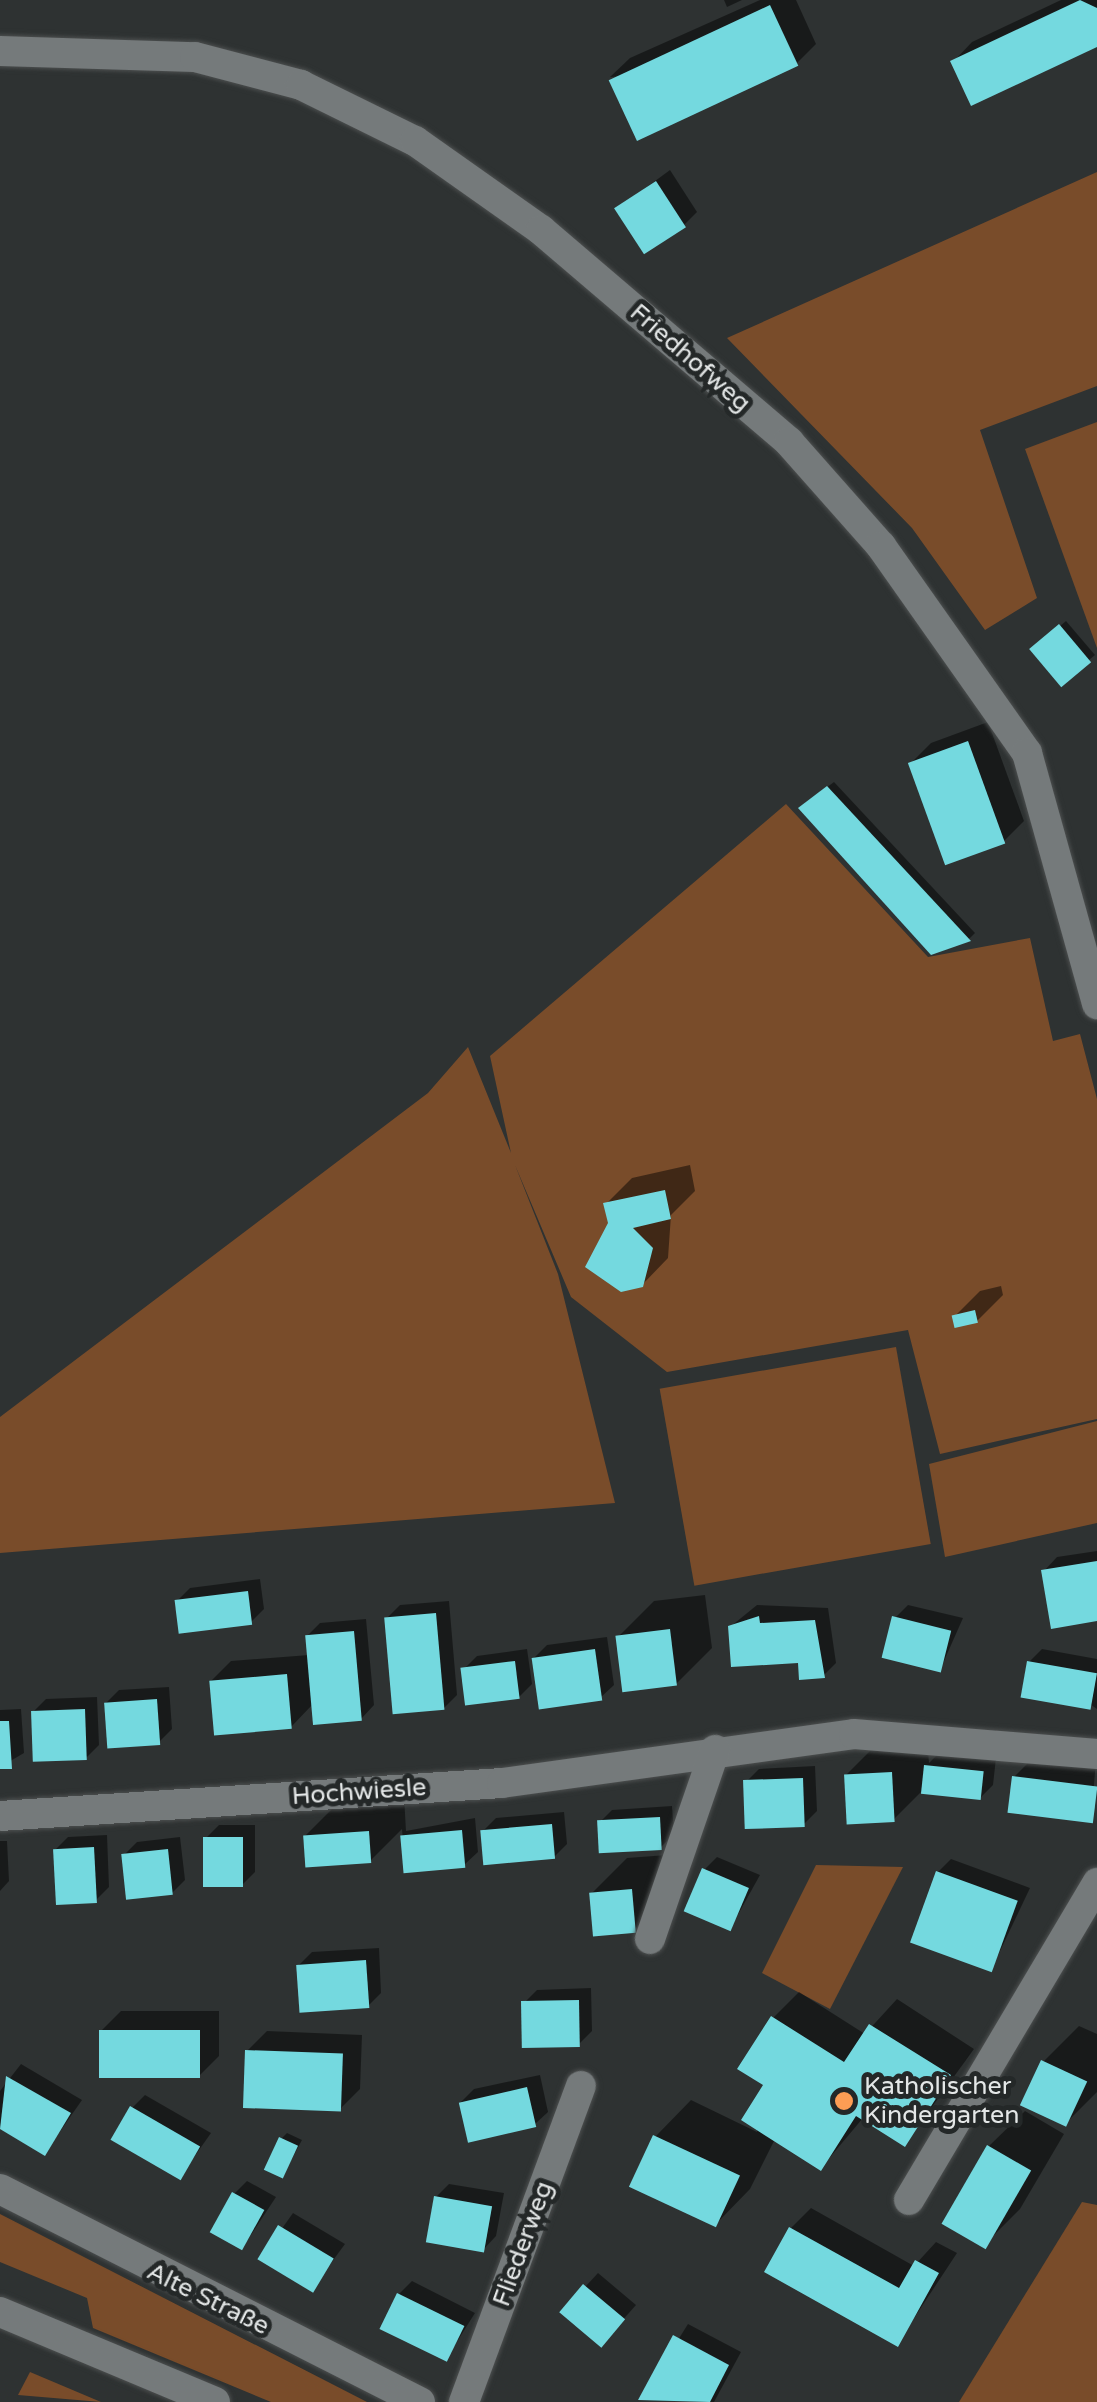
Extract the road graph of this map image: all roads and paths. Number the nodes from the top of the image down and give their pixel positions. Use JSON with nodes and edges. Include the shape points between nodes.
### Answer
{"nodes":[{"id":1,"x":0,"y":51,"type":"edge"},
{"id":2,"x":1097,"y":1004,"type":"edge"},
{"id":3,"x":715,"y":1750,"type":"junction"},
{"id":4,"x":1097,"y":1754,"type":"edge"},
{"id":5,"x":0,"y":1816,"type":"edge"},
{"id":6,"x":1097,"y":1884,"type":"edge"},
{"id":7,"x":650,"y":1938,"type":"dead end"},
{"id":8,"x":582,"y":2086,"type":"dead end"},
{"id":9,"x":0,"y":2190,"type":"edge"},
{"id":10,"x":908,"y":2200,"type":"dead end"},
{"id":11,"x":0,"y":2312,"type":"edge"},
{"id":12,"x":216,"y":2402,"type":"edge"},
{"id":13,"x":420,"y":2402,"type":"edge"},
{"id":14,"x":464,"y":2402,"type":"edge"}],
"edges":[{"from":1,"to":2,"type":"street","name":"Friedhofweg","via":[[195,57],[301,85],[415,141],[541,230],[788,442],[881,546],[1026,752]]},
{"from":3,"to":4,"type":"street","name":"Hochwiesle","via":[[854,1734]]},
{"from":3,"to":5,"type":"street","name":"Hochwiesle","via":[[502,1783]]},
{"from":3,"to":7,"type":"street"},
{"from":6,"to":10,"type":"street"},
{"from":8,"to":14,"type":"street","name":"Fliederweg"},
{"from":9,"to":13,"type":"street","name":"Alte Straße"},
{"from":11,"to":12,"type":"street"}]}
